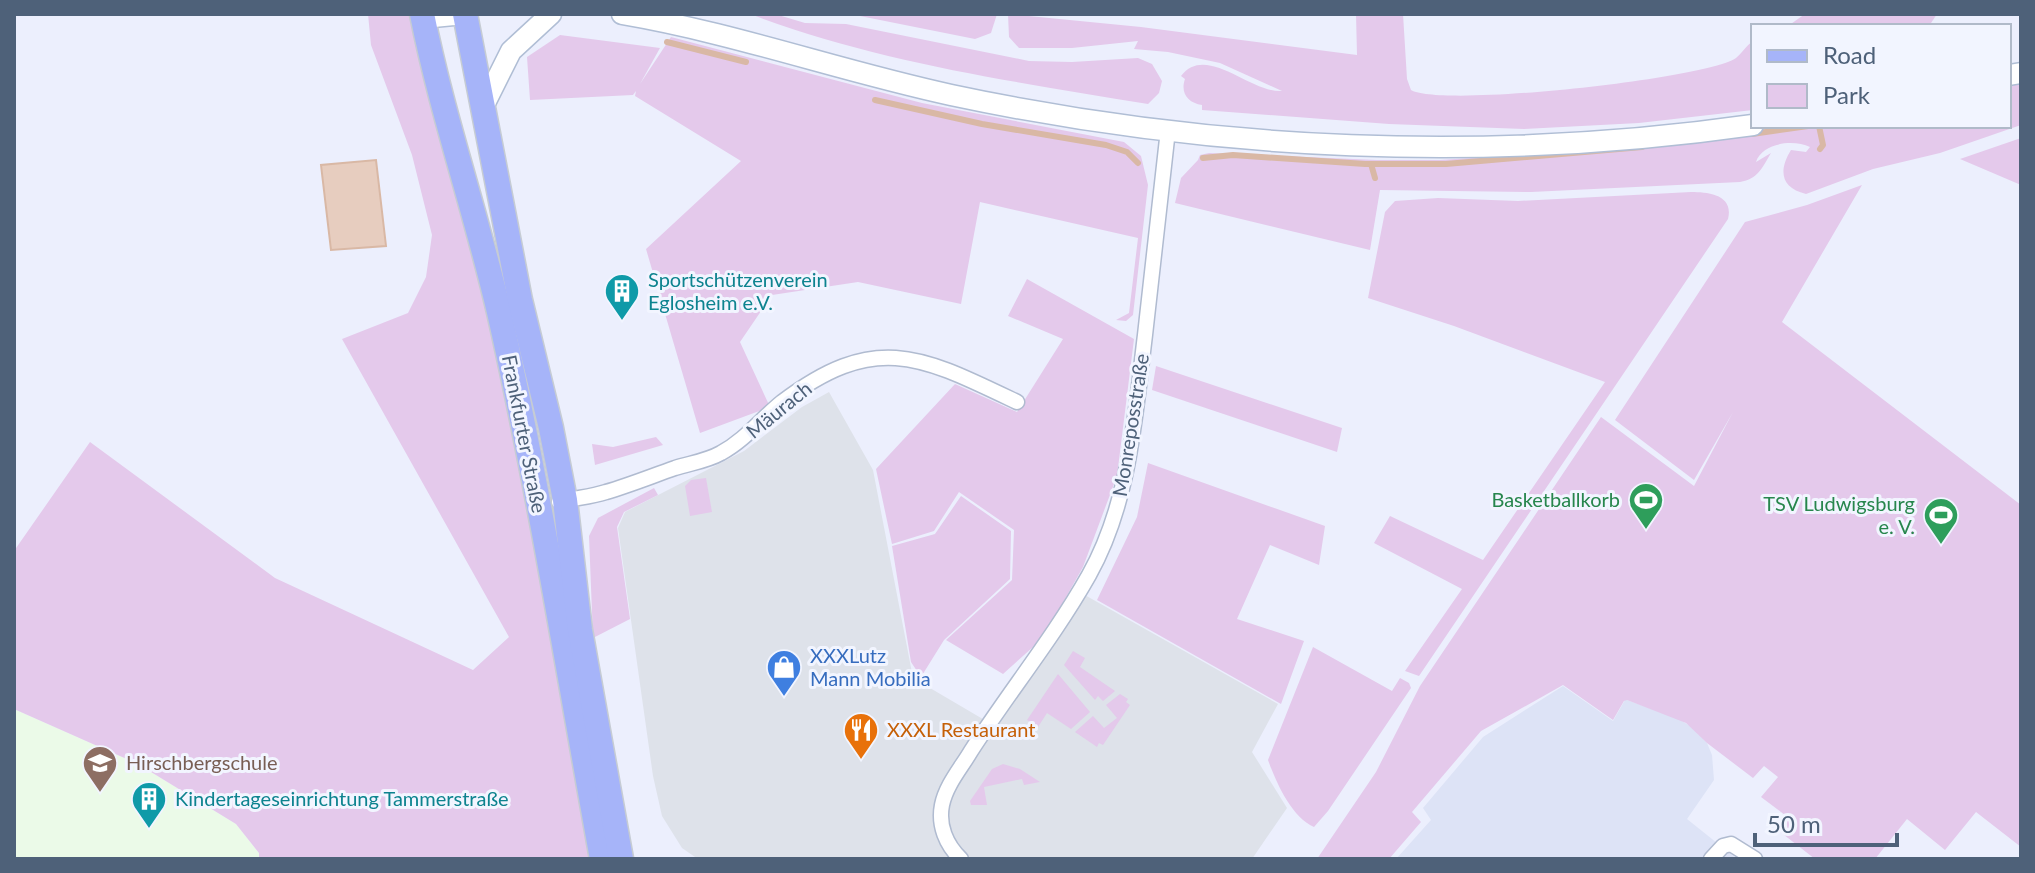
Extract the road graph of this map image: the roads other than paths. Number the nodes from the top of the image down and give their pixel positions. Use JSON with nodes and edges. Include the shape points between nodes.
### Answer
{"nodes":[{"id":1,"x":464,"y":14,"type":"edge"},
{"id":2,"x":551,"y":14,"type":"edge"},
{"id":3,"x":622,"y":14,"type":"edge"},
{"id":4,"x":423,"y":16,"type":"edge"},
{"id":5,"x":484,"y":105,"type":"junction"},
{"id":6,"x":1751,"y":125,"type":"edge"},
{"id":7,"x":1168,"y":130,"type":"junction"},
{"id":8,"x":1017,"y":402,"type":"dead end"},
{"id":9,"x":565,"y":500,"type":"junction"},
{"id":10,"x":539,"y":506,"type":"junction"},
{"id":11,"x":602,"y":859,"type":"edge"},
{"id":12,"x":621,"y":859,"type":"edge"},
{"id":13,"x":961,"y":859,"type":"edge"},
{"id":14,"x":1711,"y":859,"type":"edge"},
{"id":15,"x":1755,"y":859,"type":"edge"}],
"edges":[{"from":1,"to":4,"type":"main road"},
{"from":1,"to":5,"type":"main road","name":"Frankfurter Straße"},
{"from":2,"to":5,"type":"main road","via":[[511,51]]},
{"from":3,"to":7,"type":"main road","via":[[713,32],[952,95]]},
{"from":4,"to":10,"type":"main road","name":"Frankfurter Straße","via":[[495,296]]},
{"from":5,"to":9,"type":"main road","name":"Frankfurter Straße"},
{"from":6,"to":7,"type":"main road","via":[[1542,145],[1440,147],[1304,144]]},
{"from":7,"to":13,"type":"street","name":"Monreposstraße","via":[[1137,406],[1116,512],[1073,602],[945,795],[944,834]]},
{"from":8,"to":9,"type":"street","name":"Mäurach","via":[[926,362],[868,358],[810,383],[719,454],[604,493]]},
{"from":9,"to":10,"type":"street","name":"Mäurach"},
{"from":9,"to":12,"type":"main road","name":"Frankfurter Straße","via":[[580,630]]},
{"from":10,"to":11,"type":"main road","name":"Frankfurter Straße"},
{"from":14,"to":15,"type":"street","via":[[1731,844]]}]}
